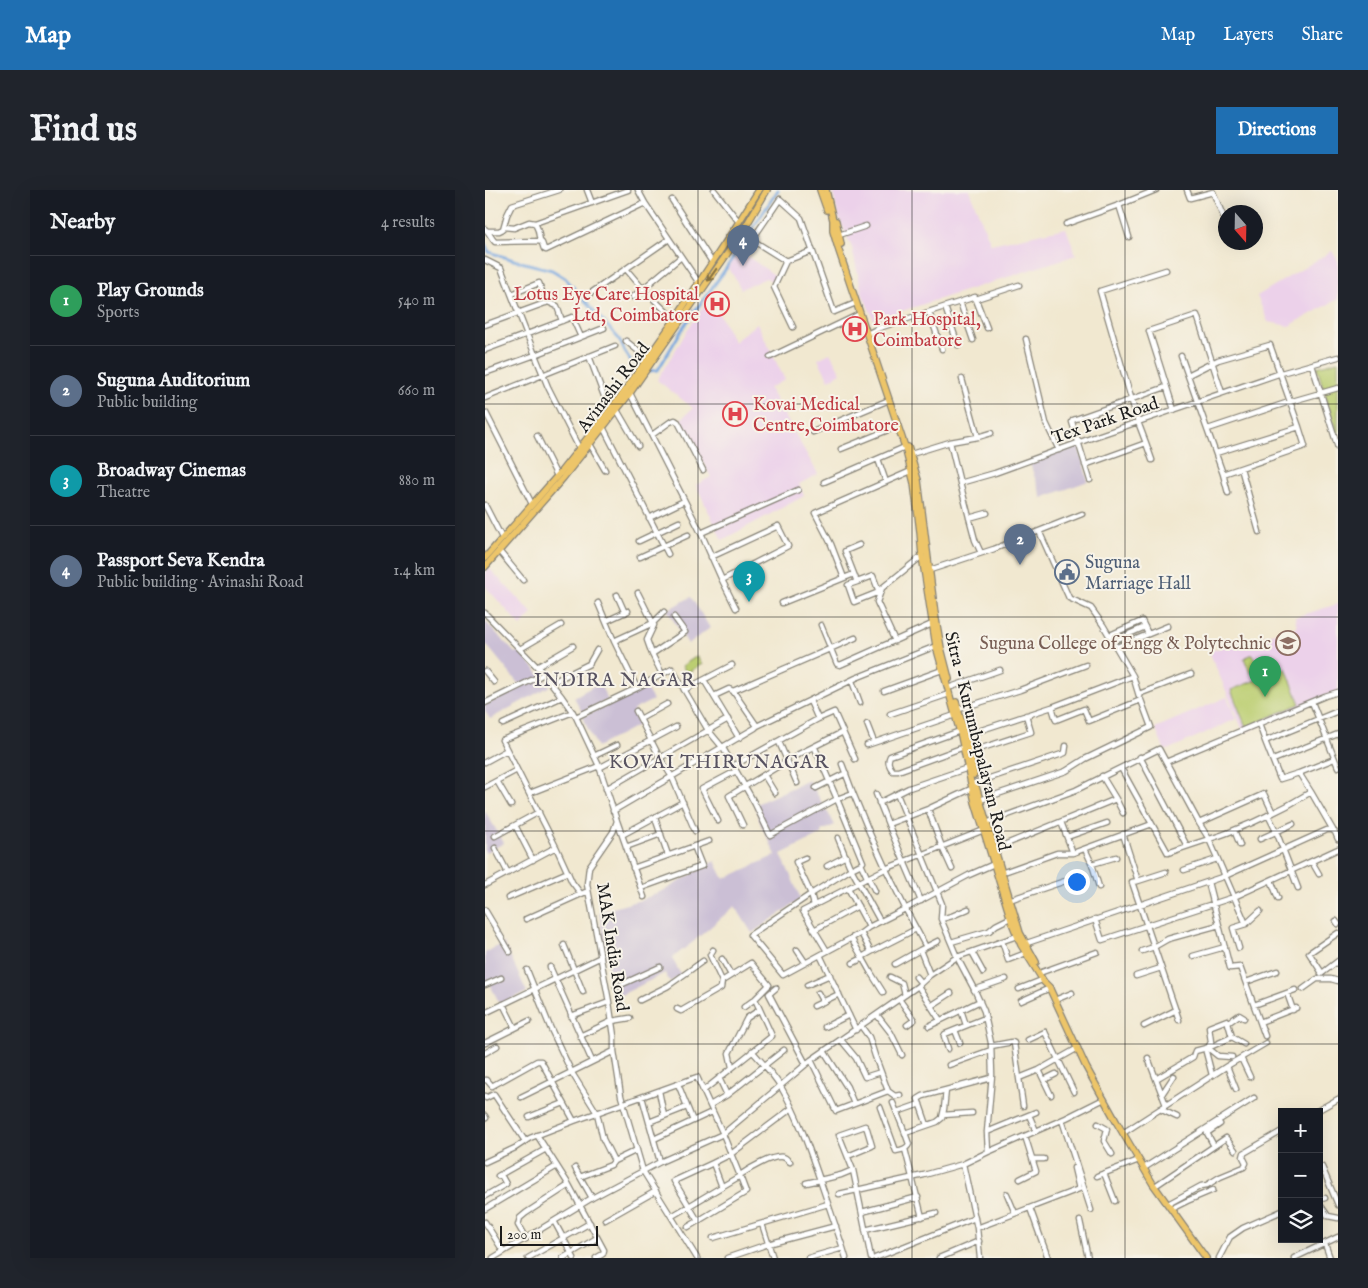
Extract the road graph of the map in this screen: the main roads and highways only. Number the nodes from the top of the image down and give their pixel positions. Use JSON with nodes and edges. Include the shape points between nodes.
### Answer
{"nodes":[{"id":1,"x":759,"y":190,"type":"edge"},
{"id":2,"x":767,"y":190,"type":"edge"},
{"id":3,"x":819,"y":190,"type":"edge"},
{"id":4,"x":827,"y":190,"type":"edge"},
{"id":5,"x":738,"y":224,"type":"junction"},
{"id":6,"x":742,"y":232,"type":"junction"},
{"id":7,"x":836,"y":233,"type":"junction"},
{"id":8,"x":868,"y":333,"type":"junction"},
{"id":9,"x":647,"y":362,"type":"junction"},
{"id":10,"x":639,"y":374,"type":"junction"},
{"id":11,"x":614,"y":409,"type":"junction"},
{"id":12,"x":909,"y":455,"type":"junction"},
{"id":13,"x":485,"y":558,"type":"edge"},
{"id":14,"x":485,"y":566,"type":"edge"},
{"id":15,"x":956,"y":711,"type":"junction"},
{"id":16,"x":963,"y":733,"type":"junction"},
{"id":17,"x":974,"y":785,"type":"junction"},
{"id":18,"x":1023,"y":944,"type":"junction"},
{"id":19,"x":1049,"y":988,"type":"junction"},
{"id":20,"x":1205,"y":1258,"type":"edge"}],
"edges":[{"from":1,"to":5,"type":"main road","name":"Avinashi Road"},
{"from":2,"to":6,"type":"main road","name":"Avinashi Road"},
{"from":3,"to":7,"type":"main road"},
{"from":4,"to":7,"type":"main road","name":"Sitra - Kurumbapalayam Road"},
{"from":5,"to":6,"type":"main road"},
{"from":5,"to":9,"type":"main road","name":"Avinashi Road"},
{"from":6,"to":9,"type":"main road","name":"Avinashi Road","one_way":true,"via":[[657,355]]},
{"from":7,"to":8,"type":"main road","name":"Sitra - Kurumbapalayam Road"},
{"from":7,"to":8,"type":"main road","name":"Sitra - Kurumbapalayam Road"},
{"from":8,"to":12,"type":"main road","name":"Sitra - Kurumbapalayam Road"},
{"from":8,"to":12,"type":"main road","name":"Sitra - Kurumbapalayam Road"},
{"from":9,"to":10,"type":"main road","name":"Avinashi Road"},
{"from":10,"to":11,"type":"main road","name":"Avinashi Road"},
{"from":10,"to":11,"type":"main road","name":"Avinashi Road","via":[[630,393]]},
{"from":11,"to":13,"type":"main road","name":"Avinashi Road"},
{"from":11,"to":14,"type":"main road","name":"Avinashi Road","via":[[563,478]]},
{"from":12,"to":15,"type":"main road","via":[[918,480],[941,648]]},
{"from":12,"to":15,"type":"main road","name":"Sitra - Kurumbapalayam Road","via":[[936,646]]},
{"from":15,"to":16,"type":"main road","name":"Sitra - Kurumbapalayam Road"},
{"from":16,"to":17,"type":"main road","name":"Sitra - Kurumbapalayam Road"},
{"from":16,"to":17,"type":"main road","via":[[971,752]]},
{"from":17,"to":18,"type":"main road"},
{"from":17,"to":18,"type":"main road","name":"Sitra - Kurumbapalayam Road","via":[[975,802],[1010,918]]},
{"from":18,"to":19,"type":"main road","name":"Sitra - Kurumbapalayam Road"},
{"from":18,"to":19,"type":"main road"},
{"from":19,"to":20,"type":"main road","name":"Sitra - Kurumbapalayam Road","via":[[1103,1099],[1155,1186]]}]}
